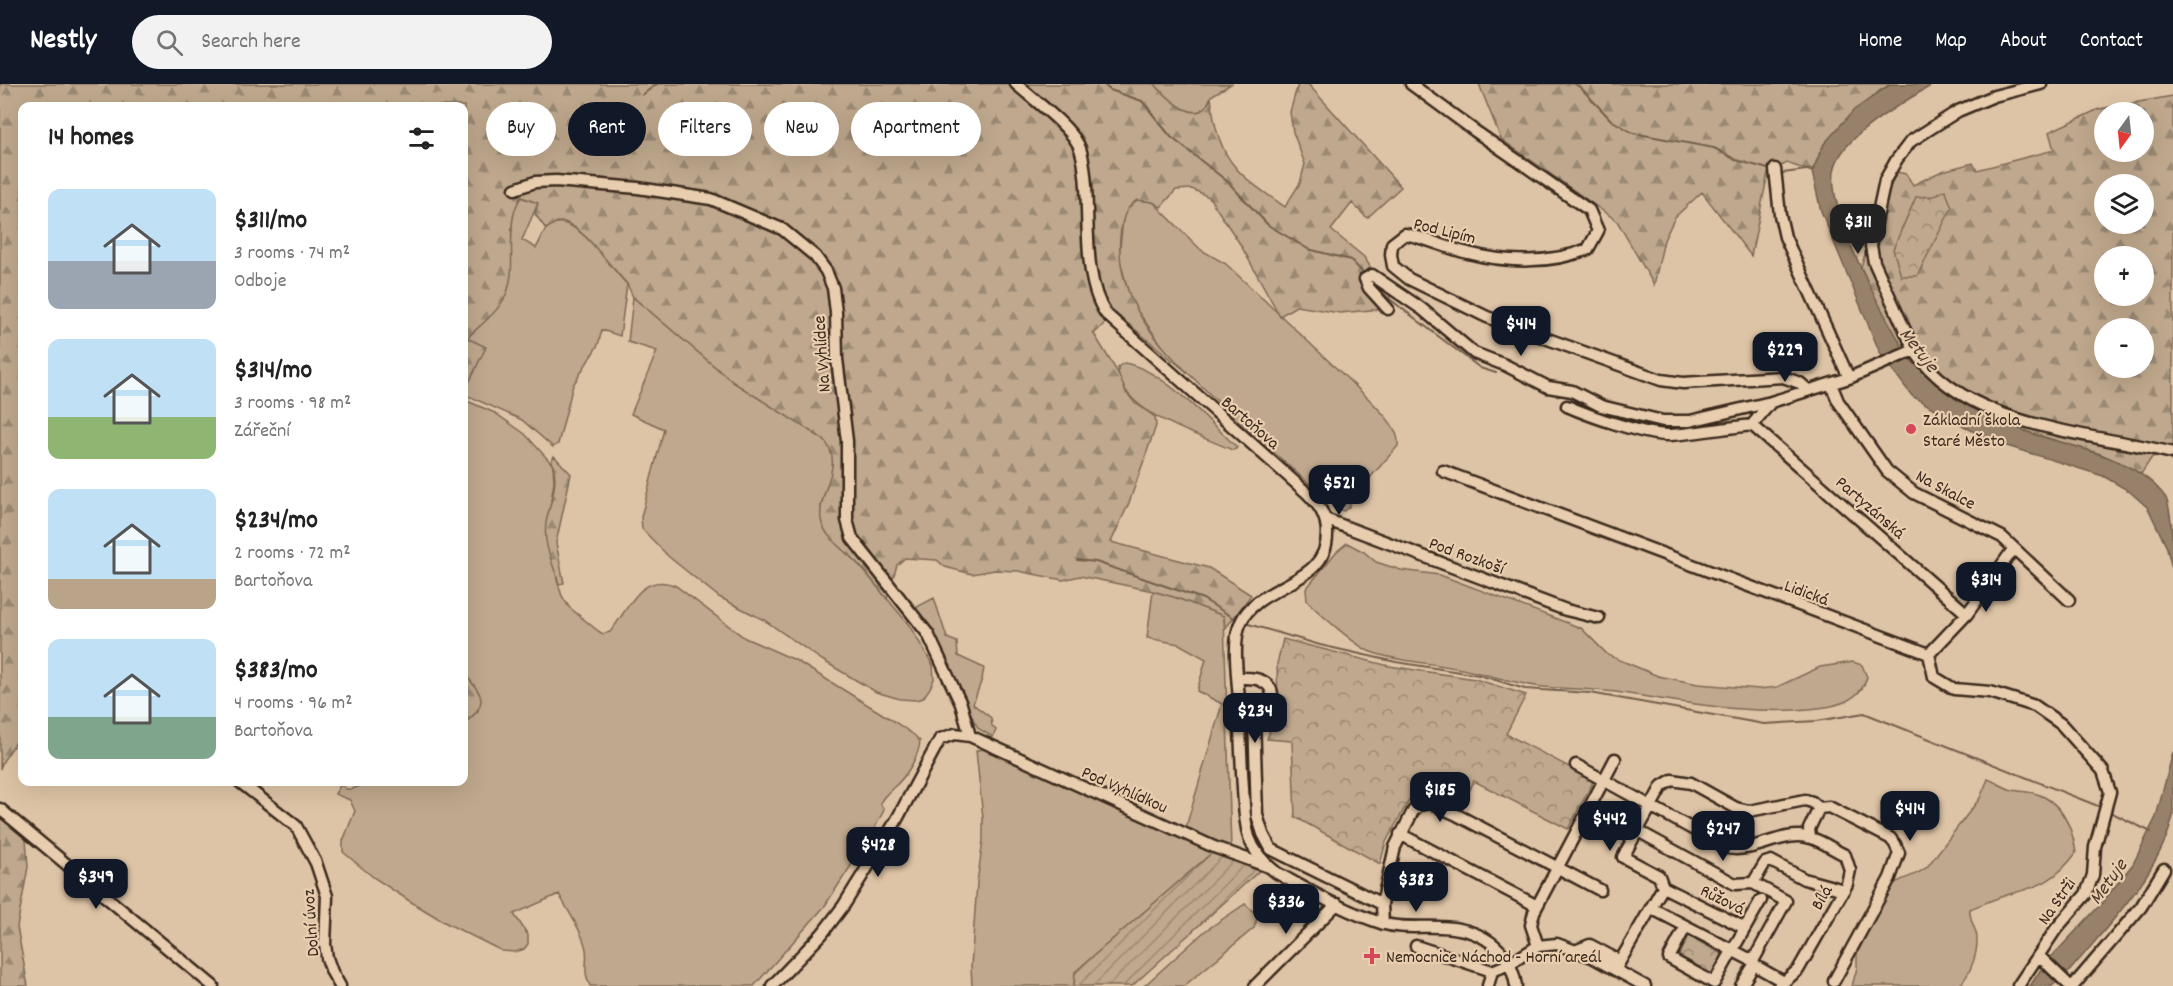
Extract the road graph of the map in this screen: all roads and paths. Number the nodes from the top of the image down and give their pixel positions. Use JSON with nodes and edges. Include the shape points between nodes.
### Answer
{"nodes":[{"id":1,"x":1016,"y":84,"type":"edge"},
{"id":2,"x":1411,"y":84,"type":"edge"},
{"id":3,"x":2041,"y":84,"type":"edge"},
{"id":4,"x":1775,"y":169,"type":"dead end"},
{"id":5,"x":515,"y":189,"type":"dead end"},
{"id":6,"x":1388,"y":309,"type":"dead end"},
{"id":7,"x":1911,"y":351,"type":"junction"},
{"id":8,"x":1850,"y":378,"type":"junction"},
{"id":9,"x":1831,"y":384,"type":"junction"},
{"id":10,"x":1808,"y":390,"type":"junction"},
{"id":11,"x":1771,"y":402,"type":"junction"},
{"id":12,"x":1568,"y":406,"type":"dead end"},
{"id":13,"x":1752,"y":424,"type":"junction"},
{"id":14,"x":2173,"y":453,"type":"edge"},
{"id":15,"x":1443,"y":471,"type":"dead end"},
{"id":16,"x":1325,"y":519,"type":"junction"},
{"id":17,"x":2014,"y":548,"type":"junction"},
{"id":18,"x":2069,"y":600,"type":"dead end"},
{"id":19,"x":1967,"y":614,"type":"junction"},
{"id":20,"x":1599,"y":618,"type":"dead end"},
{"id":21,"x":1929,"y":654,"type":"junction"},
{"id":22,"x":1238,"y":678,"type":"junction"},
{"id":23,"x":1239,"y":716,"type":"junction"},
{"id":24,"x":1254,"y":721,"type":"junction"},
{"id":25,"x":970,"y":736,"type":"junction"},
{"id":26,"x":1615,"y":759,"type":"dead end"},
{"id":27,"x":1576,"y":765,"type":"dead end"},
{"id":28,"x":1604,"y":780,"type":"junction"},
{"id":29,"x":245,"y":786,"type":"edge"},
{"id":30,"x":1652,"y":806,"type":"junction"},
{"id":31,"x":1819,"y":808,"type":"junction"},
{"id":32,"x":0,"y":809,"type":"edge"},
{"id":33,"x":1638,"y":831,"type":"junction"},
{"id":34,"x":1400,"y":834,"type":"junction"},
{"id":35,"x":1810,"y":837,"type":"junction"},
{"id":36,"x":1269,"y":867,"type":"junction"},
{"id":37,"x":1558,"y":867,"type":"junction"},
{"id":38,"x":2164,"y":869,"type":"dead end"},
{"id":39,"x":1753,"y":883,"type":"junction"},
{"id":40,"x":1663,"y":887,"type":"junction"},
{"id":41,"x":1600,"y":890,"type":"dead end"},
{"id":42,"x":1844,"y":890,"type":"junction"},
{"id":43,"x":1761,"y":900,"type":"dead end"},
{"id":44,"x":1337,"y":904,"type":"junction"},
{"id":45,"x":1382,"y":904,"type":"junction"},
{"id":46,"x":1537,"y":906,"type":"junction"},
{"id":47,"x":1651,"y":908,"type":"junction"},
{"id":48,"x":1383,"y":924,"type":"junction"},
{"id":49,"x":1686,"y":926,"type":"junction"},
{"id":50,"x":1745,"y":928,"type":"junction"},
{"id":51,"x":1416,"y":946,"type":"dead end"},
{"id":52,"x":1538,"y":946,"type":"junction"},
{"id":53,"x":1733,"y":950,"type":"junction"},
{"id":54,"x":2042,"y":959,"type":"junction"},
{"id":55,"x":1754,"y":963,"type":"junction"},
{"id":56,"x":1509,"y":964,"type":"junction"},
{"id":57,"x":1617,"y":966,"type":"junction"},
{"id":58,"x":1490,"y":979,"type":"edge"},
{"id":59,"x":1834,"y":981,"type":"dead end"},
{"id":60,"x":1781,"y":984,"type":"edge"},
{"id":61,"x":2071,"y":985,"type":"edge"},
{"id":62,"x":213,"y":986,"type":"edge"},
{"id":63,"x":340,"y":986,"type":"edge"},
{"id":64,"x":772,"y":986,"type":"edge"},
{"id":65,"x":1255,"y":986,"type":"edge"},
{"id":66,"x":1516,"y":986,"type":"edge"},
{"id":67,"x":1645,"y":986,"type":"edge"},
{"id":68,"x":1741,"y":986,"type":"edge"},
{"id":69,"x":2018,"y":986,"type":"edge"}],
"edges":[{"from":1,"to":16,"type":"street","name":"Bartoňova","via":[[1063,126],[1081,149],[1092,285],[1103,310],[1308,493]]},
{"from":2,"to":10,"type":"street","name":"Pod Lipím","via":[[1588,210],[1598,231],[1588,249],[1574,255],[1505,260],[1405,234],[1392,244],[1391,255],[1393,266],[1409,279],[1487,317],[1661,380],[1683,384],[1783,377]]},
{"from":3,"to":7,"type":"street","via":[[1994,96],[1958,111],[1911,141],[1885,180],[1870,246]]},
{"from":4,"to":8,"type":"street","via":[[1785,237]]},
{"from":5,"to":25,"type":"street","name":"Na Vyhlídce","via":[[556,181],[711,199],[782,229],[815,256],[833,288],[847,441],[847,520],[852,538],[928,634],[961,704]]},
{"from":6,"to":11,"type":"street","via":[[1365,279],[1372,276],[1422,309],[1474,353],[1601,406],[1663,421],[1690,421]]},
{"from":7,"to":8,"type":"street"},
{"from":7,"to":14,"type":"street","via":[[1952,386],[2008,417]]},
{"from":8,"to":9,"type":"street"},
{"from":9,"to":10,"type":"street"},
{"from":9,"to":17,"type":"street","name":"Na Skalce","via":[[1887,471],[1914,493],[2001,537]]},
{"from":10,"to":11,"type":"street"},
{"from":11,"to":13,"type":"street"},
{"from":12,"to":13,"type":"street","via":[[1583,414],[1669,435]]},
{"from":13,"to":19,"type":"street","name":"Partyzánská"},
{"from":15,"to":21,"type":"street","name":"Lidická"},
{"from":16,"to":20,"type":"street","name":"Pod Rozkoší","via":[[1566,610]]},
{"from":16,"to":22,"type":"street","via":[[1326,540],[1318,563],[1253,605],[1244,616],[1237,639]]},
{"from":17,"to":18,"type":"street","name":"Na Skalce"},
{"from":17,"to":19,"type":"street"},
{"from":19,"to":21,"type":"street"},
{"from":21,"to":54,"type":"street","name":"Na Strži","via":[[1934,677],[1954,688],[1990,692],[2036,706],[2061,724],[2103,771],[2110,792],[2095,848],[2093,875],[2085,894],[2056,929]]},
{"from":22,"to":23,"type":"street"},
{"from":22,"to":24,"type":"street","via":[[1262,681],[1270,688],[1269,706]]},
{"from":23,"to":24,"type":"street"},
{"from":23,"to":36,"type":"street","via":[[1247,828],[1253,847]]},
{"from":24,"to":45,"type":"street","via":[[1257,815],[1271,849]]},
{"from":25,"to":36,"type":"street","name":"Pod Vyhlídkou","via":[[1214,847]]},
{"from":25,"to":64,"type":"street","via":[[940,739],[844,905]]},
{"from":26,"to":28,"type":"street"},
{"from":27,"to":28,"type":"street"},
{"from":28,"to":30,"type":"street"},
{"from":28,"to":37,"type":"street"},
{"from":29,"to":63,"type":"street","name":"Dolní úvoz","via":[[296,826],[316,863],[327,896],[327,958]]},
{"from":30,"to":31,"type":"street","name":"Růžová","via":[[1662,786],[1672,780],[1691,783],[1749,811],[1805,800]]},
{"from":30,"to":33,"type":"street","name":"Růžová"},
{"from":30,"to":35,"type":"street","via":[[1727,848],[1739,850],[1792,837]]},
{"from":31,"to":35,"type":"street","via":[[1809,829]]},
{"from":31,"to":59,"type":"street","via":[[1829,807],[1890,838],[1899,853],[1890,878]]},
{"from":32,"to":62,"type":"street"},
{"from":33,"to":39,"type":"street","via":[[1735,884]]},
{"from":33,"to":40,"type":"street","name":"Růžová","via":[[1623,857],[1659,876]]},
{"from":34,"to":37,"type":"street","via":[[1413,811],[1419,805],[1431,803]]},
{"from":34,"to":45,"type":"street"},
{"from":34,"to":46,"type":"street"},
{"from":35,"to":42,"type":"street","name":"Bílá","via":[[1845,855],[1850,870]]},
{"from":36,"to":44,"type":"street"},
{"from":37,"to":41,"type":"street"},
{"from":37,"to":46,"type":"street"},
{"from":38,"to":61,"type":"street","via":[[2141,906]]},
{"from":39,"to":42,"type":"street","via":[[1765,863],[1771,861],[1804,879]]},
{"from":39,"to":55,"type":"street","via":[[1786,901]]},
{"from":40,"to":47,"type":"street"},
{"from":40,"to":50,"type":"street","name":"Růžová"},
{"from":42,"to":60,"type":"street","name":"Bílá","via":[[1798,970]]},
{"from":43,"to":50,"type":"street"},
{"from":44,"to":48,"type":"street"},
{"from":44,"to":65,"type":"street"},
{"from":45,"to":48,"type":"street"},
{"from":46,"to":52,"type":"street","via":[[1531,925]]},
{"from":47,"to":49,"type":"street"},
{"from":47,"to":57,"type":"street"},
{"from":48,"to":56,"type":"street","via":[[1471,932],[1488,939]]},
{"from":49,"to":53,"type":"street"},
{"from":49,"to":53,"type":"street","name":"Růžová","via":[[1670,958],[1714,983]]},
{"from":50,"to":53,"type":"street","name":"Růžová"},
{"from":51,"to":58,"type":"street"},
{"from":52,"to":56,"type":"street"},
{"from":52,"to":57,"type":"street","via":[[1557,944]]},
{"from":53,"to":55,"type":"street"},
{"from":54,"to":61,"type":"street"},
{"from":54,"to":69,"type":"street","name":"Na Strži"},
{"from":55,"to":60,"type":"street"},
{"from":55,"to":68,"type":"street"},
{"from":56,"to":58,"type":"street"},
{"from":56,"to":66,"type":"street"},
{"from":57,"to":67,"type":"street"}]}
